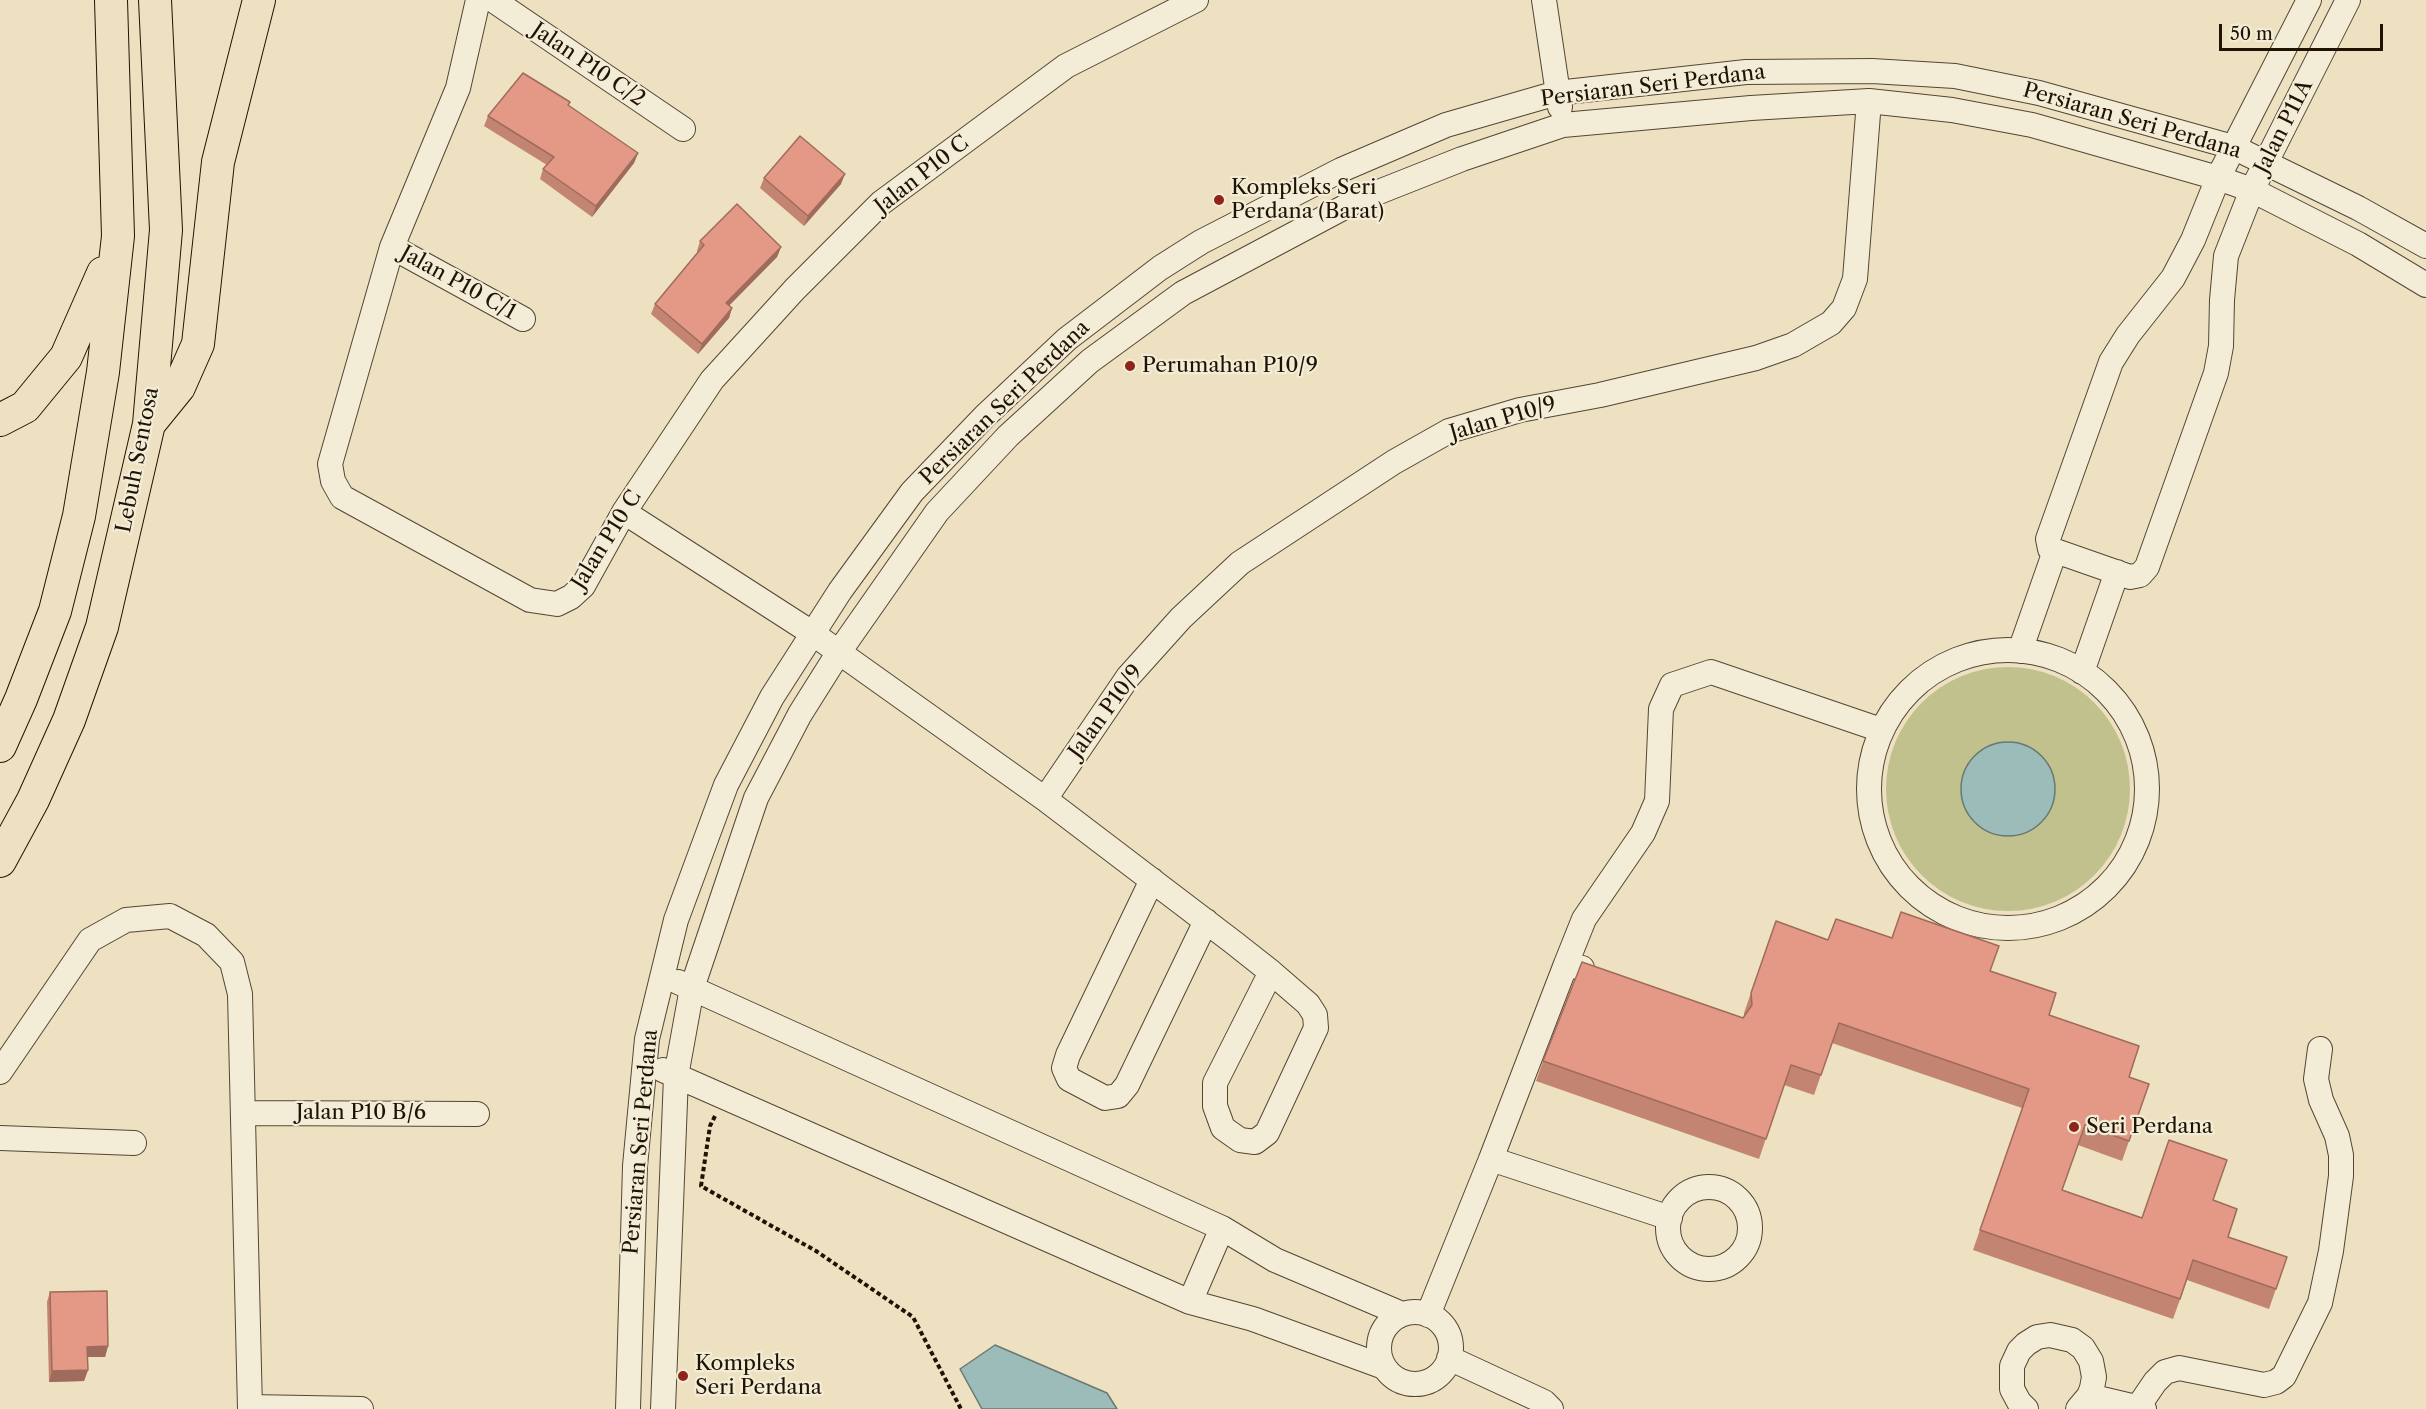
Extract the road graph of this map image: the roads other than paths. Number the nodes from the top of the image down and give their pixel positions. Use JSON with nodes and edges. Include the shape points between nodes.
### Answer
{"nodes":[{"id":1,"x":111,"y":0,"type":"edge"},
{"id":2,"x":155,"y":0,"type":"edge"},
{"id":3,"x":259,"y":0,"type":"edge"},
{"id":4,"x":478,"y":0,"type":"edge"},
{"id":5,"x":493,"y":0,"type":"edge"},
{"id":6,"x":1196,"y":0,"type":"edge"},
{"id":7,"x":1544,"y":0,"type":"edge"},
{"id":8,"x":2309,"y":0,"type":"edge"},
{"id":9,"x":2348,"y":0,"type":"edge"},
{"id":10,"x":1557,"y":93,"type":"junction"},
{"id":11,"x":1869,"y":101,"type":"junction"},
{"id":12,"x":1563,"y":124,"type":"junction"},
{"id":13,"x":683,"y":129,"type":"dead end"},
{"id":14,"x":2233,"y":147,"type":"junction"},
{"id":15,"x":2266,"y":162,"type":"junction"},
{"id":16,"x":2218,"y":178,"type":"junction"},
{"id":17,"x":2252,"y":190,"type":"junction"},
{"id":18,"x":118,"y":236,"type":"junction"},
{"id":19,"x":2426,"y":246,"type":"edge"},
{"id":20,"x":392,"y":247,"type":"junction"},
{"id":21,"x":2426,"y":285,"type":"edge"},
{"id":22,"x":523,"y":319,"type":"dead end"},
{"id":23,"x":0,"y":420,"type":"edge"},
{"id":24,"x":149,"y":424,"type":"junction"},
{"id":25,"x":624,"y":512,"type":"junction"},
{"id":26,"x":2055,"y":551,"type":"junction"},
{"id":27,"x":2116,"y":572,"type":"junction"},
{"id":28,"x":812,"y":633,"type":"junction"},
{"id":29,"x":2020,"y":651,"type":"junction"},
{"id":30,"x":839,"y":652,"type":"junction"},
{"id":31,"x":2082,"y":672,"type":"junction"},
{"id":32,"x":1881,"y":730,"type":"junction"},
{"id":33,"x":0,"y":746,"type":"edge"},
{"id":34,"x":1045,"y":799,"type":"junction"},
{"id":35,"x":0,"y":861,"type":"edge"},
{"id":36,"x":1152,"y":880,"type":"junction"},
{"id":37,"x":1206,"y":921,"type":"junction"},
{"id":38,"x":1566,"y":964,"type":"junction"},
{"id":39,"x":1271,"y":972,"type":"junction"},
{"id":40,"x":663,"y":975,"type":"junction"},
{"id":41,"x":1602,"y":975,"type":"edge"},
{"id":42,"x":693,"y":988,"type":"junction"},
{"id":43,"x":2320,"y":1049,"type":"dead end"},
{"id":44,"x":645,"y":1061,"type":"junction"},
{"id":45,"x":0,"y":1072,"type":"edge"},
{"id":46,"x":676,"y":1076,"type":"junction"},
{"id":47,"x":244,"y":1113,"type":"junction"},
{"id":48,"x":477,"y":1114,"type":"dead end"},
{"id":49,"x":0,"y":1138,"type":"edge"},
{"id":50,"x":134,"y":1143,"type":"dead end"},
{"id":51,"x":1491,"y":1159,"type":"junction"},
{"id":52,"x":1670,"y":1218,"type":"dead end"},
{"id":53,"x":1222,"y":1228,"type":"junction"},
{"id":54,"x":1190,"y":1302,"type":"junction"},
{"id":55,"x":1402,"y":1314,"type":"junction"},
{"id":56,"x":1428,"y":1315,"type":"junction"},
{"id":57,"x":1449,"y":1358,"type":"junction"},
{"id":58,"x":1384,"y":1367,"type":"junction"},
{"id":59,"x":2084,"y":1403,"type":"edge"},
{"id":60,"x":250,"y":1408,"type":"edge"},
{"id":61,"x":2141,"y":1408,"type":"edge"},
{"id":62,"x":361,"y":1409,"type":"edge"},
{"id":63,"x":628,"y":1409,"type":"edge"},
{"id":64,"x":663,"y":1409,"type":"edge"},
{"id":65,"x":1551,"y":1409,"type":"edge"},
{"id":66,"x":2026,"y":1409,"type":"edge"}],
"edges":[{"from":1,"to":18,"type":"main road"},
{"from":2,"to":24,"type":"main road","name":"Lebuh Sentosa","via":[[166,230]]},
{"from":3,"to":24,"type":"main road","via":[[218,162],[198,344],[179,387]]},
{"from":4,"to":20,"type":"street","name":"Jalan P10 C","via":[[458,88]]},
{"from":5,"to":13,"type":"street","name":"Jalan P10 C/2"},
{"from":6,"to":25,"type":"street","name":"Jalan P10 C","via":[[1066,66],[881,203],[712,380]]},
{"from":7,"to":10,"type":"street"},
{"from":8,"to":14,"type":"street","name":"Jalan P11A"},
{"from":9,"to":15,"type":"street","name":"Jalan P11A"},
{"from":10,"to":12,"type":"street"},
{"from":10,"to":14,"type":"street","name":"Persiaran Seri Perdana","via":[[1746,72],[1872,71],[1955,76],[2038,93]]},
{"from":10,"to":28,"type":"street","name":"Persiaran Seri Perdana","via":[[1446,125],[1341,170],[1201,242],[1160,268],[1067,339],[912,492]]},
{"from":11,"to":12,"type":"street","name":"Persiaran Seri Perdana"},
{"from":11,"to":16,"type":"street","name":"Persiaran Seri Perdana","via":[[1952,110],[2031,125]]},
{"from":11,"to":34,"type":"street","name":"Jalan P10/9","via":[[1855,279],[1844,308],[1831,324],[1794,345],[1756,358],[1520,410],[1449,431],[1394,462],[1240,563],[1181,618],[1128,677]]},
{"from":12,"to":30,"type":"street","name":"Persiaran Seri Perdana","via":[[1356,201],[1183,293],[1090,361],[1008,436],[937,512]]},
{"from":14,"to":15,"type":"street","name":"Persiaran Seri Perdana"},
{"from":14,"to":16,"type":"street","name":"Jalan P11A"},
{"from":15,"to":17,"type":"street","name":"Jalan P11A"},
{"from":15,"to":19,"type":"street","name":"Persiaran Seri Perdana"},
{"from":16,"to":17,"type":"street","name":"Persiaran Seri Perdana"},
{"from":16,"to":26,"type":"street","name":"Jalan P11A","via":[[2174,278],[2111,362],[2048,539],[2048,545]]},
{"from":17,"to":21,"type":"street","name":"Persiaran Seri Perdana","via":[[2358,244]]},
{"from":17,"to":27,"type":"street","name":"Jalan P11A","via":[[2226,256],[2216,373],[2147,567],[2140,575]]},
{"from":18,"to":23,"type":"main road","via":[[66,357],[25,407]]},
{"from":18,"to":33,"type":"main road","via":[[103,372],[79,516],[55,611]]},
{"from":20,"to":22,"type":"street","name":"Jalan P10 C/1"},
{"from":20,"to":25,"type":"street","name":"Jalan P10 C","via":[[330,464],[333,481],[342,496],[530,600],[557,604],[583,586]]},
{"from":24,"to":35,"type":"main road","name":"Lebuh Sentosa","via":[[102,627],[69,720]]},
{"from":25,"to":28,"type":"street"},
{"from":26,"to":27,"type":"street"},
{"from":26,"to":29,"type":"street"},
{"from":27,"to":31,"type":"street"},
{"from":28,"to":30,"type":"street"},
{"from":28,"to":40,"type":"street","name":"Persiaran Seri Perdana","via":[[772,696],[726,784],[676,920]]},
{"from":29,"to":31,"type":"street","via":[[2055,658]]},
{"from":29,"to":32,"type":"street","via":[[1995,650],[1957,658],[1923,677],[1898,702]]},
{"from":30,"to":34,"type":"street"},
{"from":30,"to":42,"type":"street","name":"Persiaran Seri Perdana","via":[[800,714],[756,798]]},
{"from":31,"to":32,"type":"street","via":[[2108,693],[2137,736],[2147,794],[2138,837],[2130,856],[2110,883],[2087,904],[2052,920],[2008,928],[1981,925],[1938,909],[1910,888],[1886,857],[1870,813],[1871,756]]},
{"from":32,"to":38,"type":"street","via":[[1711,672],[1672,685],[1660,709],[1657,801],[1643,833],[1584,919]]},
{"from":34,"to":36,"type":"street"},
{"from":36,"to":37,"type":"street"},
{"from":36,"to":37,"type":"street","via":[[1068,1055],[1064,1068],[1070,1079],[1105,1098],[1118,1096],[1127,1085]]},
{"from":37,"to":39,"type":"street"},
{"from":38,"to":41,"type":"street"},
{"from":38,"to":51,"type":"street"},
{"from":39,"to":39,"type":"street","via":[[1308,1004],[1315,1015],[1316,1028],[1267,1133],[1255,1142],[1240,1140],[1223,1128],[1215,1106],[1215,1083]]},
{"from":40,"to":42,"type":"street"},
{"from":40,"to":44,"type":"street","name":"Persiaran Seri Perdana"},
{"from":42,"to":46,"type":"street","name":"Persiaran Seri Perdana"},
{"from":42,"to":53,"type":"street"},
{"from":43,"to":61,"type":"street","via":[[2316,1079],[2342,1155],[2341,1176],[2320,1303],[2284,1376],[2264,1385],[2180,1368],[2165,1372],[2155,1382]]},
{"from":44,"to":46,"type":"street"},
{"from":44,"to":63,"type":"street","name":"Persiaran Seri Perdana","via":[[635,1178]]},
{"from":45,"to":47,"type":"street","via":[[90,940],[126,920],[170,916],[206,935],[232,962],[240,994]]},
{"from":46,"to":54,"type":"street"},
{"from":46,"to":64,"type":"street","name":"Persiaran Seri Perdana"},
{"from":47,"to":48,"type":"street","name":"Jalan P10 B/6"},
{"from":47,"to":60,"type":"street"},
{"from":49,"to":50,"type":"street"},
{"from":51,"to":52,"type":"street"},
{"from":51,"to":56,"type":"street"},
{"from":53,"to":54,"type":"street"},
{"from":53,"to":55,"type":"street","via":[[1275,1260]]},
{"from":54,"to":58,"type":"street","via":[[1253,1319]]},
{"from":55,"to":56,"type":"street"},
{"from":55,"to":58,"type":"street","via":[[1386,1326],[1380,1339],[1379,1355]]},
{"from":56,"to":57,"type":"street","via":[[1448,1334]]},
{"from":57,"to":58,"type":"street","via":[[1435,1378],[1419,1384],[1396,1379]]},
{"from":57,"to":65,"type":"street","via":[[1544,1402]]},
{"from":59,"to":61,"type":"street"},
{"from":59,"to":66,"type":"street","via":[[2094,1377],[2083,1348],[2059,1335],[2037,1337],[2019,1351],[2012,1366],[2012,1389]]},
{"from":60,"to":62,"type":"street"}]}
